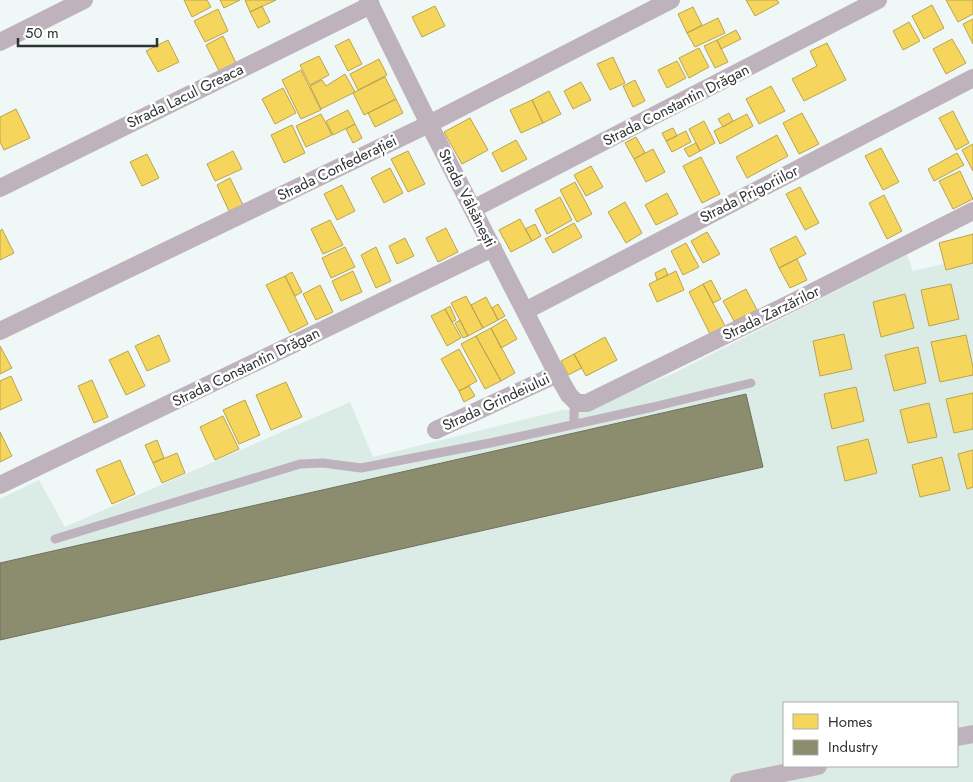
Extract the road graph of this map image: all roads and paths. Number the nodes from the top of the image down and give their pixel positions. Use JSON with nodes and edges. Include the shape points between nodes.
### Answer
{"nodes":[{"id":1,"x":84,"y":0,"type":"edge"},
{"id":2,"x":671,"y":0,"type":"edge"},
{"id":3,"x":878,"y":0,"type":"edge"},
{"id":4,"x":369,"y":3,"type":"edge"},
{"id":5,"x":0,"y":42,"type":"edge"},
{"id":6,"x":973,"y":78,"type":"edge"},
{"id":7,"x":429,"y":124,"type":"junction"},
{"id":8,"x":0,"y":188,"type":"edge"},
{"id":9,"x":473,"y":209,"type":"junction"},
{"id":10,"x":973,"y":211,"type":"edge"},
{"id":11,"x":493,"y":248,"type":"junction"},
{"id":12,"x":525,"y":311,"type":"junction"},
{"id":13,"x":0,"y":331,"type":"edge"},
{"id":14,"x":557,"y":374,"type":"junction"},
{"id":15,"x":751,"y":383,"type":"dead end"},
{"id":16,"x":573,"y":399,"type":"junction"},
{"id":17,"x":574,"y":424,"type":"junction"},
{"id":18,"x":436,"y":430,"type":"dead end"},
{"id":19,"x":0,"y":485,"type":"edge"},
{"id":20,"x":55,"y":539,"type":"dead end"},
{"id":21,"x":973,"y":734,"type":"edge"},
{"id":22,"x":958,"y":738,"type":"edge"},
{"id":23,"x":813,"y":767,"type":"edge"},
{"id":24,"x":739,"y":782,"type":"edge"}],
"edges":[{"from":1,"to":5,"type":"street"},
{"from":2,"to":7,"type":"street","name":"Strada Confederației"},
{"from":3,"to":9,"type":"street","name":"Strada Constantin Drăgan"},
{"from":4,"to":7,"type":"street","name":"Strada Vâlsănești"},
{"from":4,"to":8,"type":"street","name":"Strada Lacul Greaca"},
{"from":6,"to":12,"type":"street","name":"Strada Prigoriilor"},
{"from":7,"to":9,"type":"street","name":"Strada Vâlsănești"},
{"from":7,"to":13,"type":"street","name":"Strada Confederației"},
{"from":9,"to":11,"type":"street","name":"Strada Vâlsănești"},
{"from":10,"to":16,"type":"street","name":"Strada Zarzărilor","via":[[792,304],[587,403]]},
{"from":11,"to":12,"type":"street","name":"Strada Vâlsănești"},
{"from":11,"to":19,"type":"street","name":"Strada Constantin Drăgan"},
{"from":12,"to":14,"type":"street","name":"Strada Vâlsănești"},
{"from":14,"to":16,"type":"street","name":"Strada Vâlsănești"},
{"from":14,"to":18,"type":"street","name":"Strada Grindeiului"},
{"from":15,"to":17,"type":"lane"},
{"from":16,"to":17,"type":"lane"},
{"from":17,"to":20,"type":"lane","via":[[361,468],[324,463],[300,464]]},
{"from":21,"to":22,"type":"street"},
{"from":23,"to":24,"type":"street"}]}
